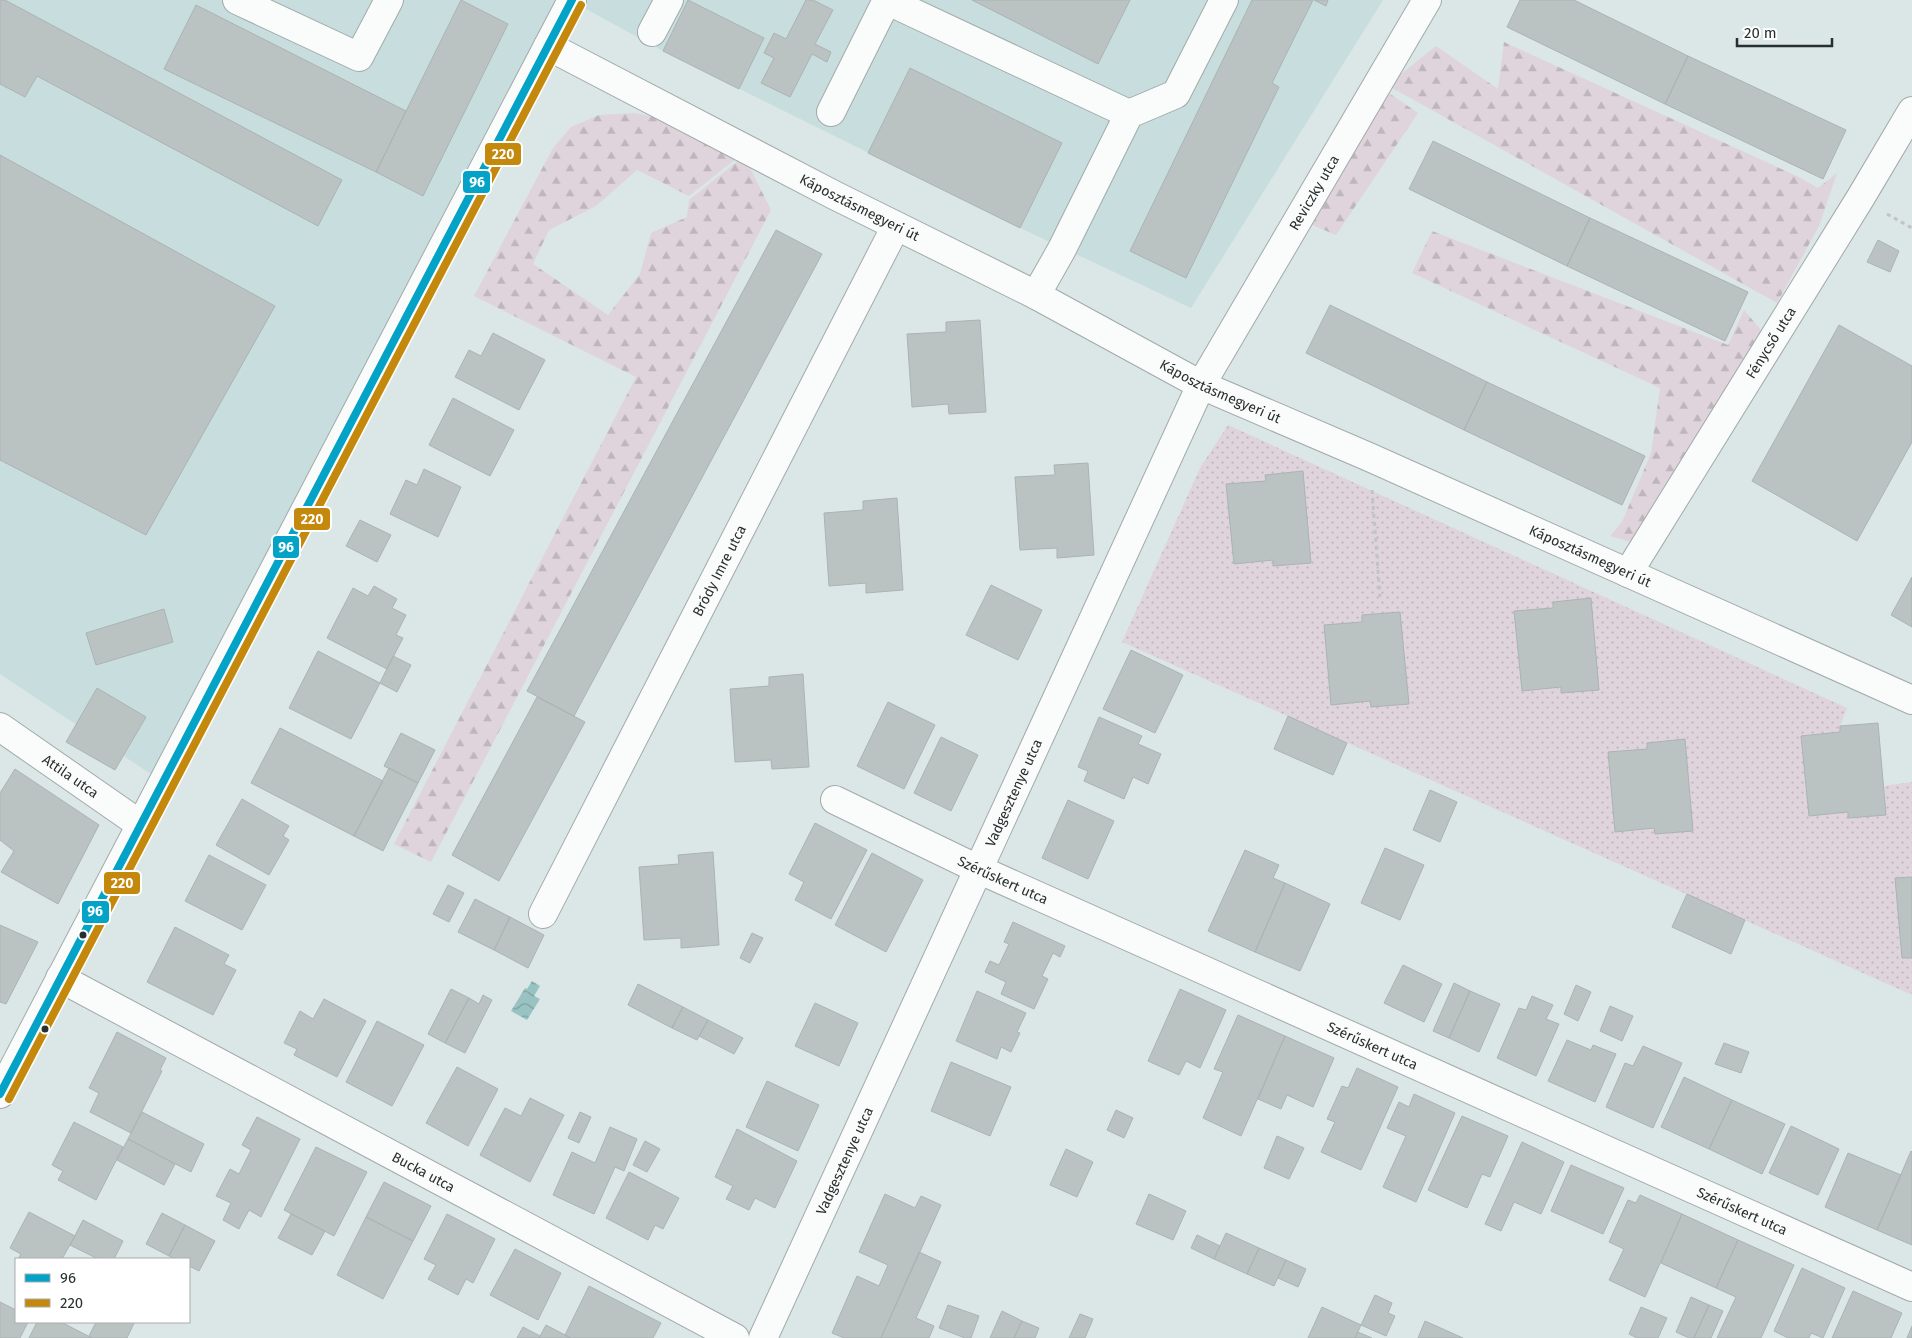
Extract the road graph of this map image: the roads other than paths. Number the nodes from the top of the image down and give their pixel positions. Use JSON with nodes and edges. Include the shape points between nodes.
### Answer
{"nodes":[{"id":1,"x":237,"y":0,"type":"edge"},
{"id":2,"x":389,"y":0,"type":"edge"},
{"id":3,"x":572,"y":0,"type":"edge"},
{"id":4,"x":670,"y":0,"type":"edge"},
{"id":5,"x":887,"y":0,"type":"edge"},
{"id":6,"x":1224,"y":0,"type":"edge"},
{"id":7,"x":1427,"y":0,"type":"edge"},
{"id":8,"x":652,"y":32,"type":"dead end"},
{"id":9,"x":548,"y":46,"type":"junction"},
{"id":10,"x":1912,"y":111,"type":"edge"},
{"id":11,"x":831,"y":112,"type":"dead end"},
{"id":12,"x":1129,"y":114,"type":"junction"},
{"id":13,"x":896,"y":226,"type":"junction"},
{"id":14,"x":1036,"y":295,"type":"junction"},
{"id":15,"x":1201,"y":385,"type":"junction"},
{"id":16,"x":1628,"y":573,"type":"junction"},
{"id":17,"x":1912,"y":700,"type":"edge"},
{"id":18,"x":0,"y":727,"type":"edge"},
{"id":19,"x":834,"y":800,"type":"dead end"},
{"id":20,"x":141,"y":825,"type":"junction"},
{"id":21,"x":980,"y":870,"type":"junction"},
{"id":22,"x":542,"y":914,"type":"dead end"},
{"id":23,"x":60,"y":978,"type":"junction"},
{"id":24,"x":0,"y":1094,"type":"edge"},
{"id":25,"x":1912,"y":1287,"type":"edge"},
{"id":26,"x":735,"y":1338,"type":"edge"},
{"id":27,"x":764,"y":1338,"type":"edge"}],
"edges":[{"from":1,"to":2,"type":"street","via":[[358,57]]},
{"from":3,"to":9,"type":"street"},
{"from":4,"to":8,"type":"street"},
{"from":5,"to":11,"type":"street"},
{"from":5,"to":12,"type":"street"},
{"from":6,"to":12,"type":"street","via":[[1176,94]]},
{"from":7,"to":15,"type":"street","name":"Reviczky utca"},
{"from":9,"to":13,"type":"street","name":"Káposztásmegyeri út"},
{"from":9,"to":20,"type":"street"},
{"from":10,"to":16,"type":"street","name":"Fénycső utca"},
{"from":12,"to":14,"type":"street"},
{"from":13,"to":14,"type":"street","name":"Káposztásmegyeri út"},
{"from":13,"to":22,"type":"street","name":"Bródy Imre utca"},
{"from":14,"to":15,"type":"street","name":"Káposztásmegyeri út"},
{"from":15,"to":16,"type":"street","name":"Káposztásmegyeri út"},
{"from":15,"to":21,"type":"street","name":"Vadgesztenye utca"},
{"from":16,"to":17,"type":"street","name":"Káposztásmegyeri út"},
{"from":18,"to":20,"type":"street","name":"Attila utca"},
{"from":19,"to":21,"type":"street","name":"Szérűskert utca"},
{"from":20,"to":23,"type":"street"},
{"from":21,"to":25,"type":"street","name":"Szérűskert utca"},
{"from":21,"to":27,"type":"street","name":"Vadgesztenye utca"},
{"from":23,"to":24,"type":"street"},
{"from":23,"to":26,"type":"street","name":"Bucka utca"}]}
